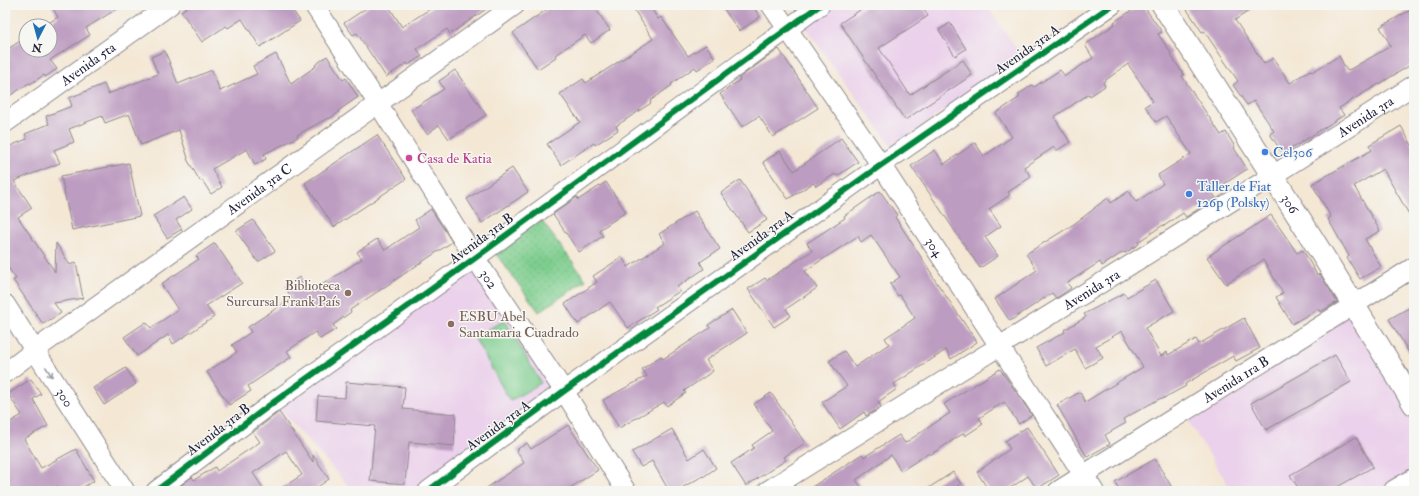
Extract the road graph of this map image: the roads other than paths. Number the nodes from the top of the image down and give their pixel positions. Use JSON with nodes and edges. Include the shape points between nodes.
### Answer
{"nodes":[{"id":1,"x":170,"y":5,"type":"edge"},
{"id":2,"x":314,"y":5,"type":"edge"},
{"id":3,"x":514,"y":5,"type":"edge"},
{"id":4,"x":771,"y":5,"type":"edge"},
{"id":5,"x":820,"y":5,"type":"edge"},
{"id":6,"x":1112,"y":5,"type":"edge"},
{"id":7,"x":1163,"y":5,"type":"edge"},
{"id":8,"x":787,"y":28,"type":"junction"},
{"id":9,"x":1414,"y":85,"type":"edge"},
{"id":10,"x":378,"y":102,"type":"junction"},
{"id":11,"x":5,"y":123,"type":"edge"},
{"id":12,"x":881,"y":164,"type":"junction"},
{"id":13,"x":1273,"y":176,"type":"junction"},
{"id":14,"x":475,"y":258,"type":"junction"},
{"id":15,"x":1414,"y":267,"type":"edge"},
{"id":16,"x":5,"y":304,"type":"edge"},
{"id":17,"x":1354,"y":305,"type":"junction"},
{"id":18,"x":998,"y":346,"type":"junction"},
{"id":19,"x":34,"y":350,"type":"junction"},
{"id":20,"x":5,"y":373,"type":"edge"},
{"id":21,"x":564,"y":391,"type":"junction"},
{"id":22,"x":1414,"y":404,"type":"edge"},
{"id":23,"x":1084,"y":475,"type":"junction"},
{"id":24,"x":1414,"y":480,"type":"edge"},
{"id":25,"x":126,"y":491,"type":"edge"},
{"id":26,"x":156,"y":491,"type":"edge"},
{"id":27,"x":428,"y":491,"type":"edge"},
{"id":28,"x":626,"y":491,"type":"edge"},
{"id":29,"x":767,"y":491,"type":"edge"},
{"id":30,"x":1058,"y":491,"type":"edge"},
{"id":31,"x":1094,"y":491,"type":"edge"},
{"id":32,"x":1395,"y":491,"type":"edge"}],
"edges":[{"from":1,"to":11,"type":"street","name":"Avenida 5ta"},
{"from":2,"to":10,"type":"street","name":"302"},
{"from":3,"to":10,"type":"street","name":"Avenida 3ra C"},
{"from":4,"to":8,"type":"street","name":"304"},
{"from":5,"to":8,"type":"street","name":"Avenida 3ra B"},
{"from":6,"to":12,"type":"street","name":"Avenida 3ra A"},
{"from":7,"to":13,"type":"street","name":"306"},
{"from":8,"to":12,"type":"street","name":"304"},
{"from":8,"to":14,"type":"street","name":"Avenida 3ra B"},
{"from":9,"to":13,"type":"street","name":"Avenida 3ra"},
{"from":10,"to":14,"type":"street","name":"302"},
{"from":10,"to":19,"type":"street","name":"Avenida 3ra C"},
{"from":12,"to":18,"type":"street","name":"304"},
{"from":12,"to":21,"type":"street","name":"Avenida 3ra A"},
{"from":13,"to":17,"type":"street","name":"306"},
{"from":13,"to":18,"type":"street","name":"Avenida 3ra"},
{"from":14,"to":21,"type":"street","name":"302"},
{"from":14,"to":26,"type":"street","name":"Avenida 3ra B","via":[[274,402]]},
{"from":15,"to":17,"type":"street","name":"Avenida 1ra B"},
{"from":16,"to":19,"type":"street","name":"300"},
{"from":17,"to":22,"type":"street","name":"306"},
{"from":17,"to":23,"type":"street","name":"Avenida 1ra B"},
{"from":18,"to":23,"type":"street","name":"304"},
{"from":18,"to":29,"type":"street","name":"Avenida 3ra"},
{"from":19,"to":20,"type":"street","name":"Avenida 3ra C"},
{"from":19,"to":25,"type":"street","name":"300","one_way":true},
{"from":21,"to":27,"type":"street","name":"Avenida 3ra A"},
{"from":21,"to":28,"type":"street","name":"302"},
{"from":23,"to":30,"type":"street","name":"Avenida 1ra B"},
{"from":23,"to":31,"type":"street","name":"304"},
{"from":24,"to":32,"type":"street"}]}
